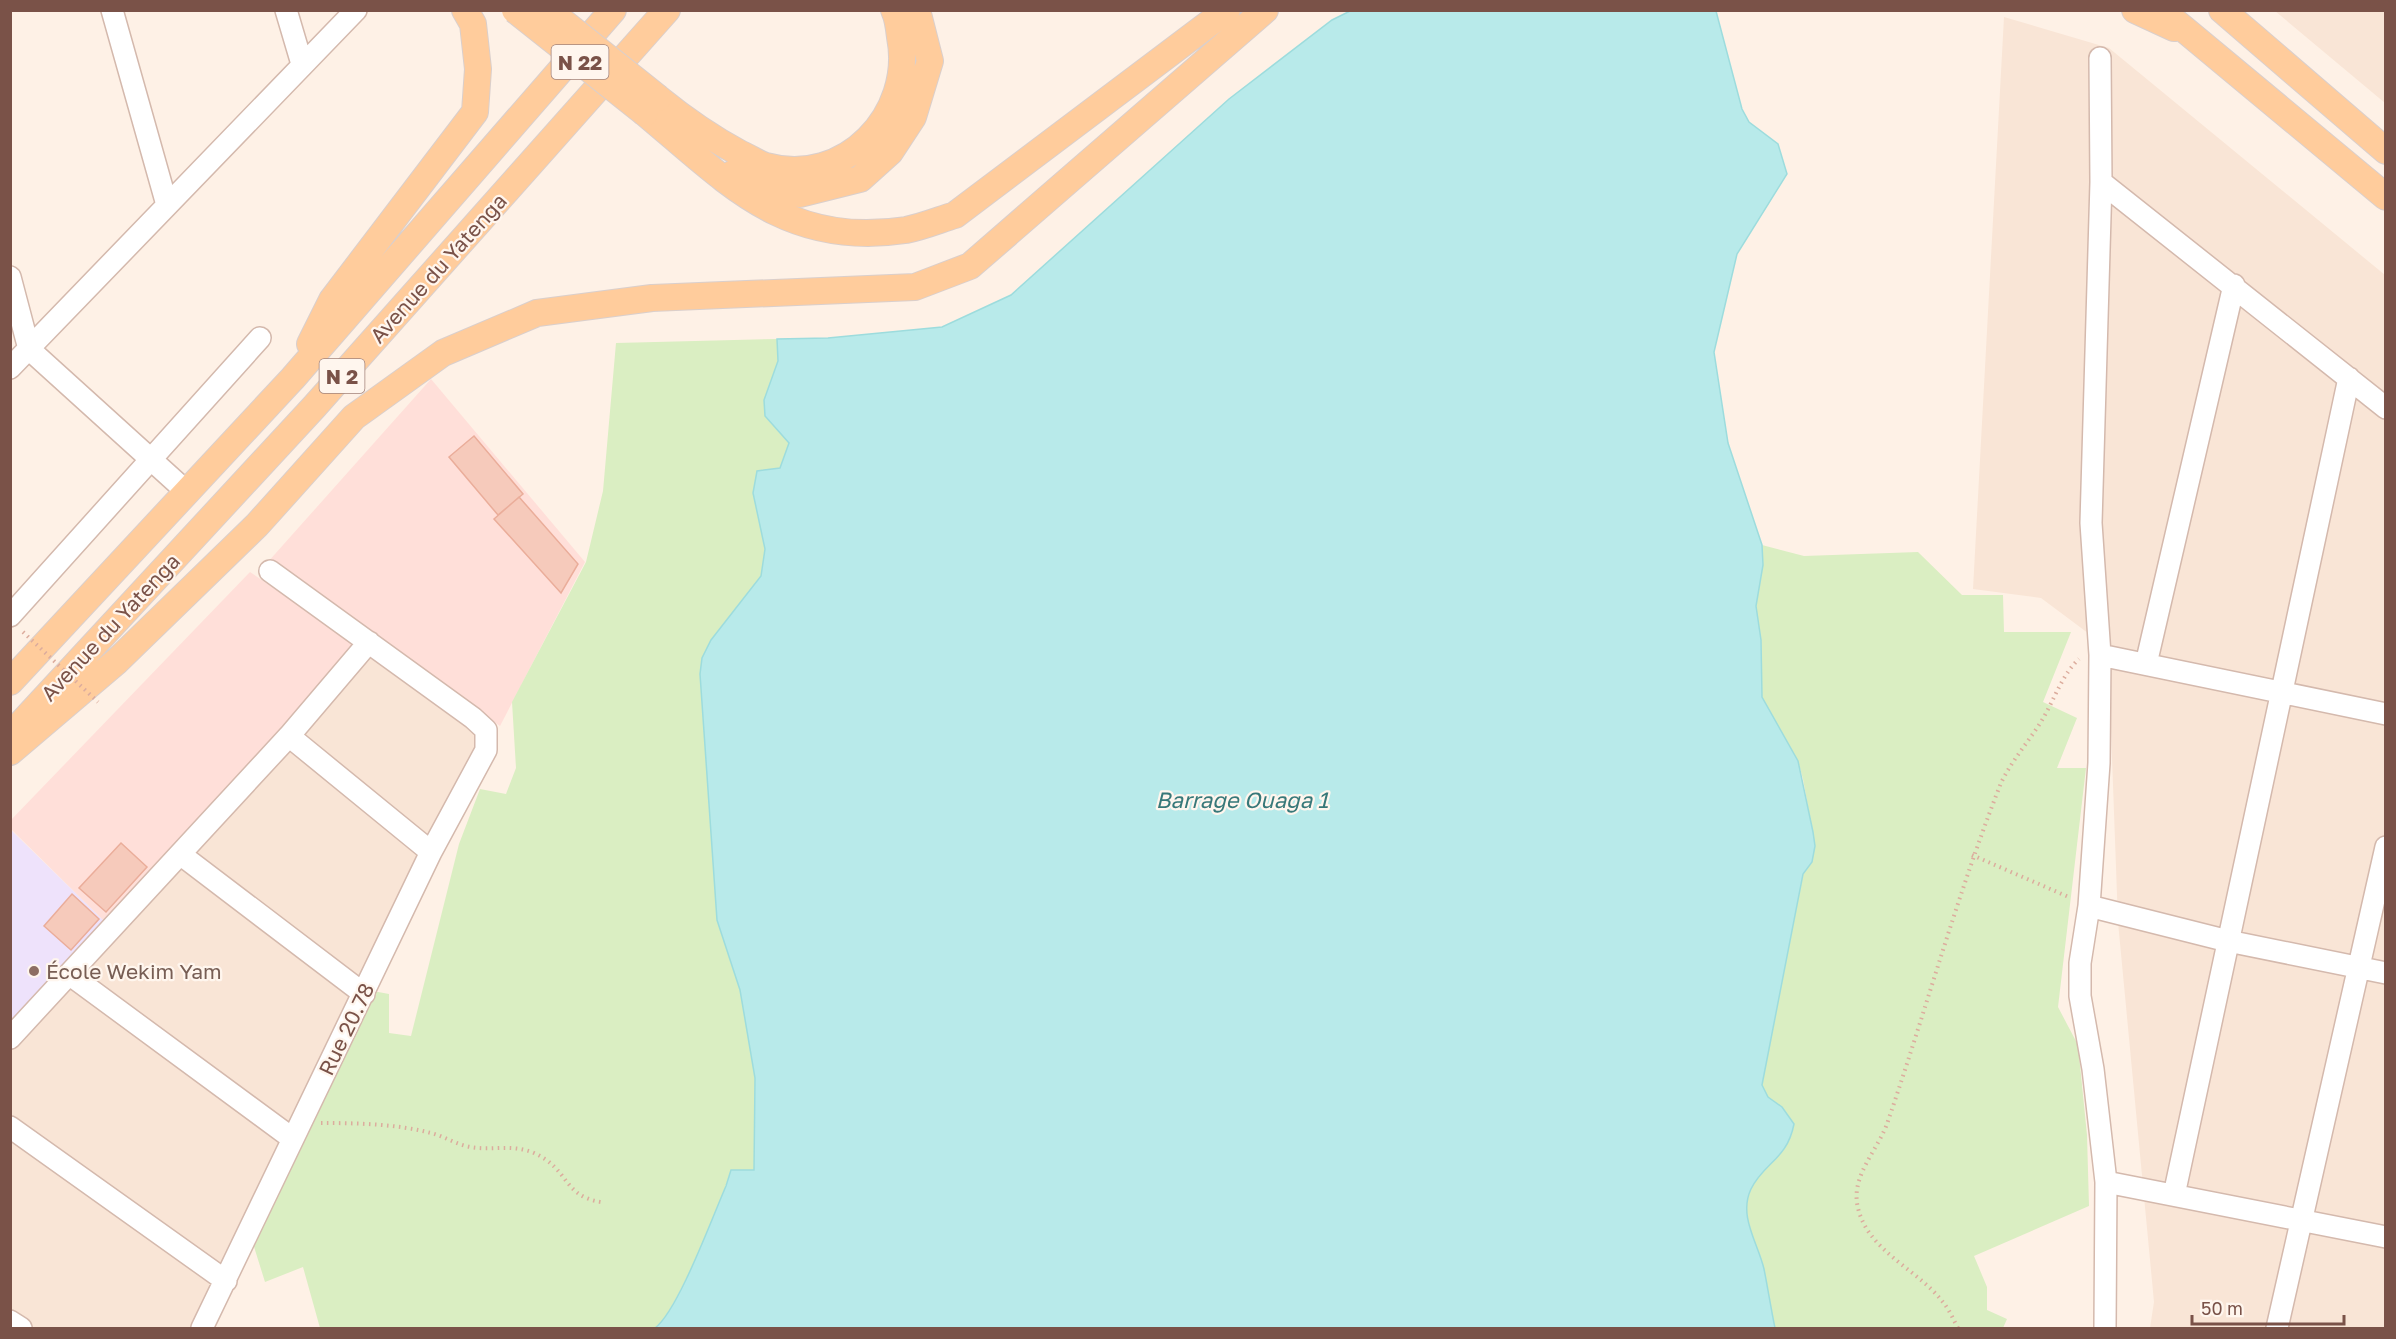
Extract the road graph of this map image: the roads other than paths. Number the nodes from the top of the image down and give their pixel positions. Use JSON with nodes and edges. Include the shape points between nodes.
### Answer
{"nodes":[{"id":1,"x":112,"y":10,"type":"edge"},
{"id":2,"x":286,"y":10,"type":"edge"},
{"id":3,"x":356,"y":10,"type":"edge"},
{"id":4,"x":465,"y":10,"type":"edge"},
{"id":5,"x":515,"y":10,"type":"edge"},
{"id":6,"x":548,"y":10,"type":"edge"},
{"id":7,"x":613,"y":10,"type":"edge"},
{"id":8,"x":667,"y":10,"type":"edge"},
{"id":9,"x":677,"y":10,"type":"edge"},
{"id":10,"x":894,"y":10,"type":"edge"},
{"id":11,"x":917,"y":10,"type":"edge"},
{"id":12,"x":1227,"y":10,"type":"edge"},
{"id":13,"x":1265,"y":10,"type":"edge"},
{"id":14,"x":2135,"y":10,"type":"edge"},
{"id":15,"x":2161,"y":10,"type":"edge"},
{"id":16,"x":2222,"y":10,"type":"edge"},
{"id":17,"x":2188,"y":34,"type":"junction"},
{"id":18,"x":636,"y":45,"type":"junction"},
{"id":19,"x":2100,"y":58,"type":"dead end"},
{"id":20,"x":302,"y":64,"type":"junction"},
{"id":21,"x":652,"y":106,"type":"junction"},
{"id":22,"x":2385,"y":151,"type":"edge"},
{"id":23,"x":702,"y":160,"type":"junction"},
{"id":24,"x":2101,"y":182,"type":"junction"},
{"id":25,"x":2385,"y":198,"type":"edge"},
{"id":26,"x":167,"y":205,"type":"junction"},
{"id":27,"x":10,"y":277,"type":"edge"},
{"id":28,"x":2234,"y":285,"type":"junction"},
{"id":29,"x":260,"y":338,"type":"dead end"},
{"id":30,"x":29,"y":349,"type":"junction"},
{"id":31,"x":10,"y":368,"type":"edge"},
{"id":32,"x":293,"y":378,"type":"junction"},
{"id":33,"x":2349,"y":378,"type":"junction"},
{"id":34,"x":2385,"y":408,"type":"edge"},
{"id":35,"x":151,"y":460,"type":"junction"},
{"id":36,"x":188,"y":493,"type":"junction"},
{"id":37,"x":270,"y":571,"type":"dead end"},
{"id":38,"x":17,"y":624,"type":"edge"},
{"id":39,"x":369,"y":642,"type":"junction"},
{"id":40,"x":2100,"y":655,"type":"junction"},
{"id":41,"x":2146,"y":664,"type":"junction"},
{"id":42,"x":10,"y":682,"type":"edge"},
{"id":43,"x":2281,"y":692,"type":"junction"},
{"id":44,"x":2385,"y":714,"type":"edge"},
{"id":45,"x":10,"y":735,"type":"edge"},
{"id":46,"x":289,"y":736,"type":"junction"},
{"id":47,"x":10,"y":752,"type":"edge"},
{"id":48,"x":2385,"y":848,"type":"edge"},
{"id":49,"x":431,"y":852,"type":"junction"},
{"id":50,"x":180,"y":854,"type":"junction"},
{"id":51,"x":2089,"y":906,"type":"junction"},
{"id":52,"x":2228,"y":941,"type":"junction"},
{"id":53,"x":2357,"y":967,"type":"junction"},
{"id":54,"x":2385,"y":973,"type":"edge"},
{"id":55,"x":69,"y":974,"type":"junction"},
{"id":56,"x":364,"y":994,"type":"junction"},
{"id":57,"x":10,"y":1038,"type":"edge"},
{"id":58,"x":10,"y":1127,"type":"edge"},
{"id":59,"x":297,"y":1130,"type":"junction"},
{"id":60,"x":2106,"y":1182,"type":"junction"},
{"id":61,"x":2174,"y":1195,"type":"junction"},
{"id":62,"x":2302,"y":1220,"type":"junction"},
{"id":63,"x":2385,"y":1238,"type":"edge"},
{"id":64,"x":226,"y":1281,"type":"junction"},
{"id":65,"x":10,"y":1321,"type":"edge"},
{"id":66,"x":21,"y":1329,"type":"edge"},
{"id":67,"x":202,"y":1329,"type":"edge"},
{"id":68,"x":2105,"y":1329,"type":"edge"},
{"id":69,"x":2277,"y":1329,"type":"edge"}],
"edges":[{"from":1,"to":26,"type":"street"},
{"from":2,"to":20,"type":"street"},
{"from":3,"to":20,"type":"street"},
{"from":4,"to":32,"type":"main road","via":[[472,24],[478,69],[475,112],[332,300]]},
{"from":5,"to":21,"type":"main road","number":"N 22","bridge":true},
{"from":6,"to":21,"type":"main road","number":"N 22","bridge":true},
{"from":7,"to":32,"type":"main road","name":"Avenue du Yatenga","number":"N 2"},
{"from":8,"to":18,"type":"main road","name":"Avenue du Yatenga","number":"N 2"},
{"from":9,"to":18,"type":"main road"},
{"from":10,"to":21,"type":"main road","via":[[905,58],[894,100],[876,132],[853,154],[808,170],[766,166]]},
{"from":11,"to":23,"type":"main road","via":[[930,62],[913,117],[890,152],[860,179],[800,194],[759,186]]},
{"from":12,"to":23,"type":"main road","via":[[955,215],[907,230],[840,233],[788,219],[754,202]]},
{"from":13,"to":47,"type":"main road","via":[[970,266],[915,287],[652,298],[537,314],[443,353],[354,417],[257,525],[117,661]]},
{"from":14,"to":17,"type":"main road"},
{"from":15,"to":17,"type":"main road"},
{"from":16,"to":22,"type":"main road"},
{"from":17,"to":25,"type":"main road"},
{"from":18,"to":45,"type":"main road","name":"Avenue du Yatenga","number":"N 2","via":[[314,407]]},
{"from":19,"to":24,"type":"street"},
{"from":20,"to":26,"type":"street"},
{"from":21,"to":23,"type":"main road"},
{"from":24,"to":28,"type":"street"},
{"from":24,"to":40,"type":"street","via":[[2091,523]]},
{"from":26,"to":30,"type":"street"},
{"from":27,"to":30,"type":"street"},
{"from":28,"to":33,"type":"street"},
{"from":28,"to":41,"type":"street"},
{"from":29,"to":35,"type":"street"},
{"from":30,"to":31,"type":"street"},
{"from":30,"to":35,"type":"street"},
{"from":32,"to":36,"type":"main road","name":"Avenue du Yatenga","number":"N 2"},
{"from":33,"to":34,"type":"street"},
{"from":33,"to":43,"type":"street"},
{"from":35,"to":36,"type":"street"},
{"from":35,"to":38,"type":"street"},
{"from":36,"to":42,"type":"main road","name":"Avenue du Yatenga","number":"N 2"},
{"from":37,"to":39,"type":"street"},
{"from":39,"to":46,"type":"street"},
{"from":39,"to":49,"type":"street","name":"Rue 20.78","via":[[486,730],[486,750]]},
{"from":40,"to":41,"type":"street"},
{"from":40,"to":51,"type":"street","via":[[2099,763]]},
{"from":41,"to":43,"type":"street"},
{"from":43,"to":44,"type":"street"},
{"from":43,"to":52,"type":"street"},
{"from":46,"to":49,"type":"street"},
{"from":46,"to":50,"type":"street"},
{"from":48,"to":53,"type":"street"},
{"from":49,"to":56,"type":"street","name":"Rue 20.78"},
{"from":50,"to":55,"type":"street"},
{"from":50,"to":56,"type":"street"},
{"from":51,"to":52,"type":"street"},
{"from":51,"to":60,"type":"street","via":[[2080,963],[2080,996]]},
{"from":52,"to":53,"type":"street"},
{"from":52,"to":61,"type":"street"},
{"from":53,"to":54,"type":"street"},
{"from":53,"to":62,"type":"street"},
{"from":55,"to":57,"type":"street"},
{"from":55,"to":59,"type":"street"},
{"from":56,"to":59,"type":"street","name":"Rue 20.78"},
{"from":58,"to":64,"type":"street"},
{"from":59,"to":64,"type":"street","name":"Rue 20.78"},
{"from":60,"to":61,"type":"street"},
{"from":60,"to":68,"type":"street"},
{"from":61,"to":62,"type":"street"},
{"from":62,"to":63,"type":"street"},
{"from":62,"to":69,"type":"street"},
{"from":64,"to":67,"type":"street","name":"Rue 20.78"},
{"from":65,"to":66,"type":"street"}]}
